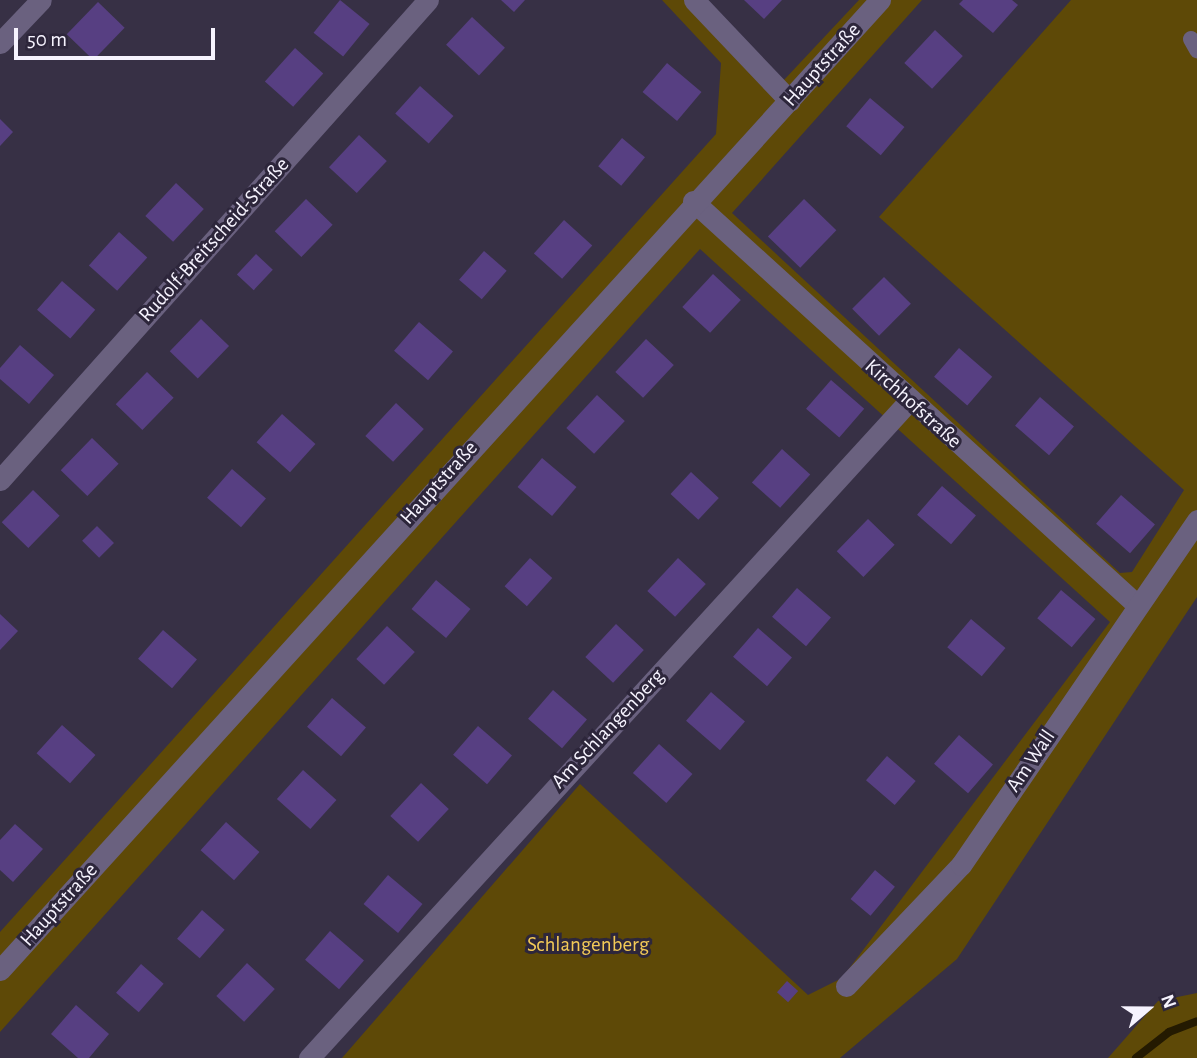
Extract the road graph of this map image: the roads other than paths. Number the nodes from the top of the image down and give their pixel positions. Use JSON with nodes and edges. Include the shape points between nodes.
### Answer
{"nodes":[{"id":1,"x":41,"y":0,"type":"edge"},
{"id":2,"x":428,"y":0,"type":"edge"},
{"id":3,"x":694,"y":0,"type":"edge"},
{"id":4,"x":880,"y":0,"type":"edge"},
{"id":5,"x":0,"y":43,"type":"edge"},
{"id":6,"x":790,"y":101,"type":"junction"},
{"id":7,"x":693,"y":201,"type":"junction"},
{"id":8,"x":909,"y":401,"type":"junction"},
{"id":9,"x":0,"y":480,"type":"edge"},
{"id":10,"x":1197,"y":520,"type":"edge"},
{"id":11,"x":1136,"y":604,"type":"junction"},
{"id":12,"x":0,"y":970,"type":"edge"},
{"id":13,"x":846,"y":986,"type":"dead end"},
{"id":14,"x":309,"y":1058,"type":"edge"}],
"edges":[{"from":1,"to":5,"type":"street"},
{"from":2,"to":9,"type":"street","name":"Rudolf-Breitscheid-Straße"},
{"from":3,"to":6,"type":"street"},
{"from":4,"to":6,"type":"street","name":"Hauptstraße"},
{"from":6,"to":7,"type":"street","name":"Hauptstraße"},
{"from":7,"to":8,"type":"street","name":"Kirchhofstraße"},
{"from":7,"to":12,"type":"street","name":"Hauptstraße"},
{"from":8,"to":11,"type":"street","name":"Kirchhofstraße"},
{"from":8,"to":14,"type":"street","name":"Am Schlangenberg"},
{"from":10,"to":11,"type":"street","name":"Am Wall"},
{"from":11,"to":13,"type":"street","name":"Am Wall","via":[[961,865]]}]}
